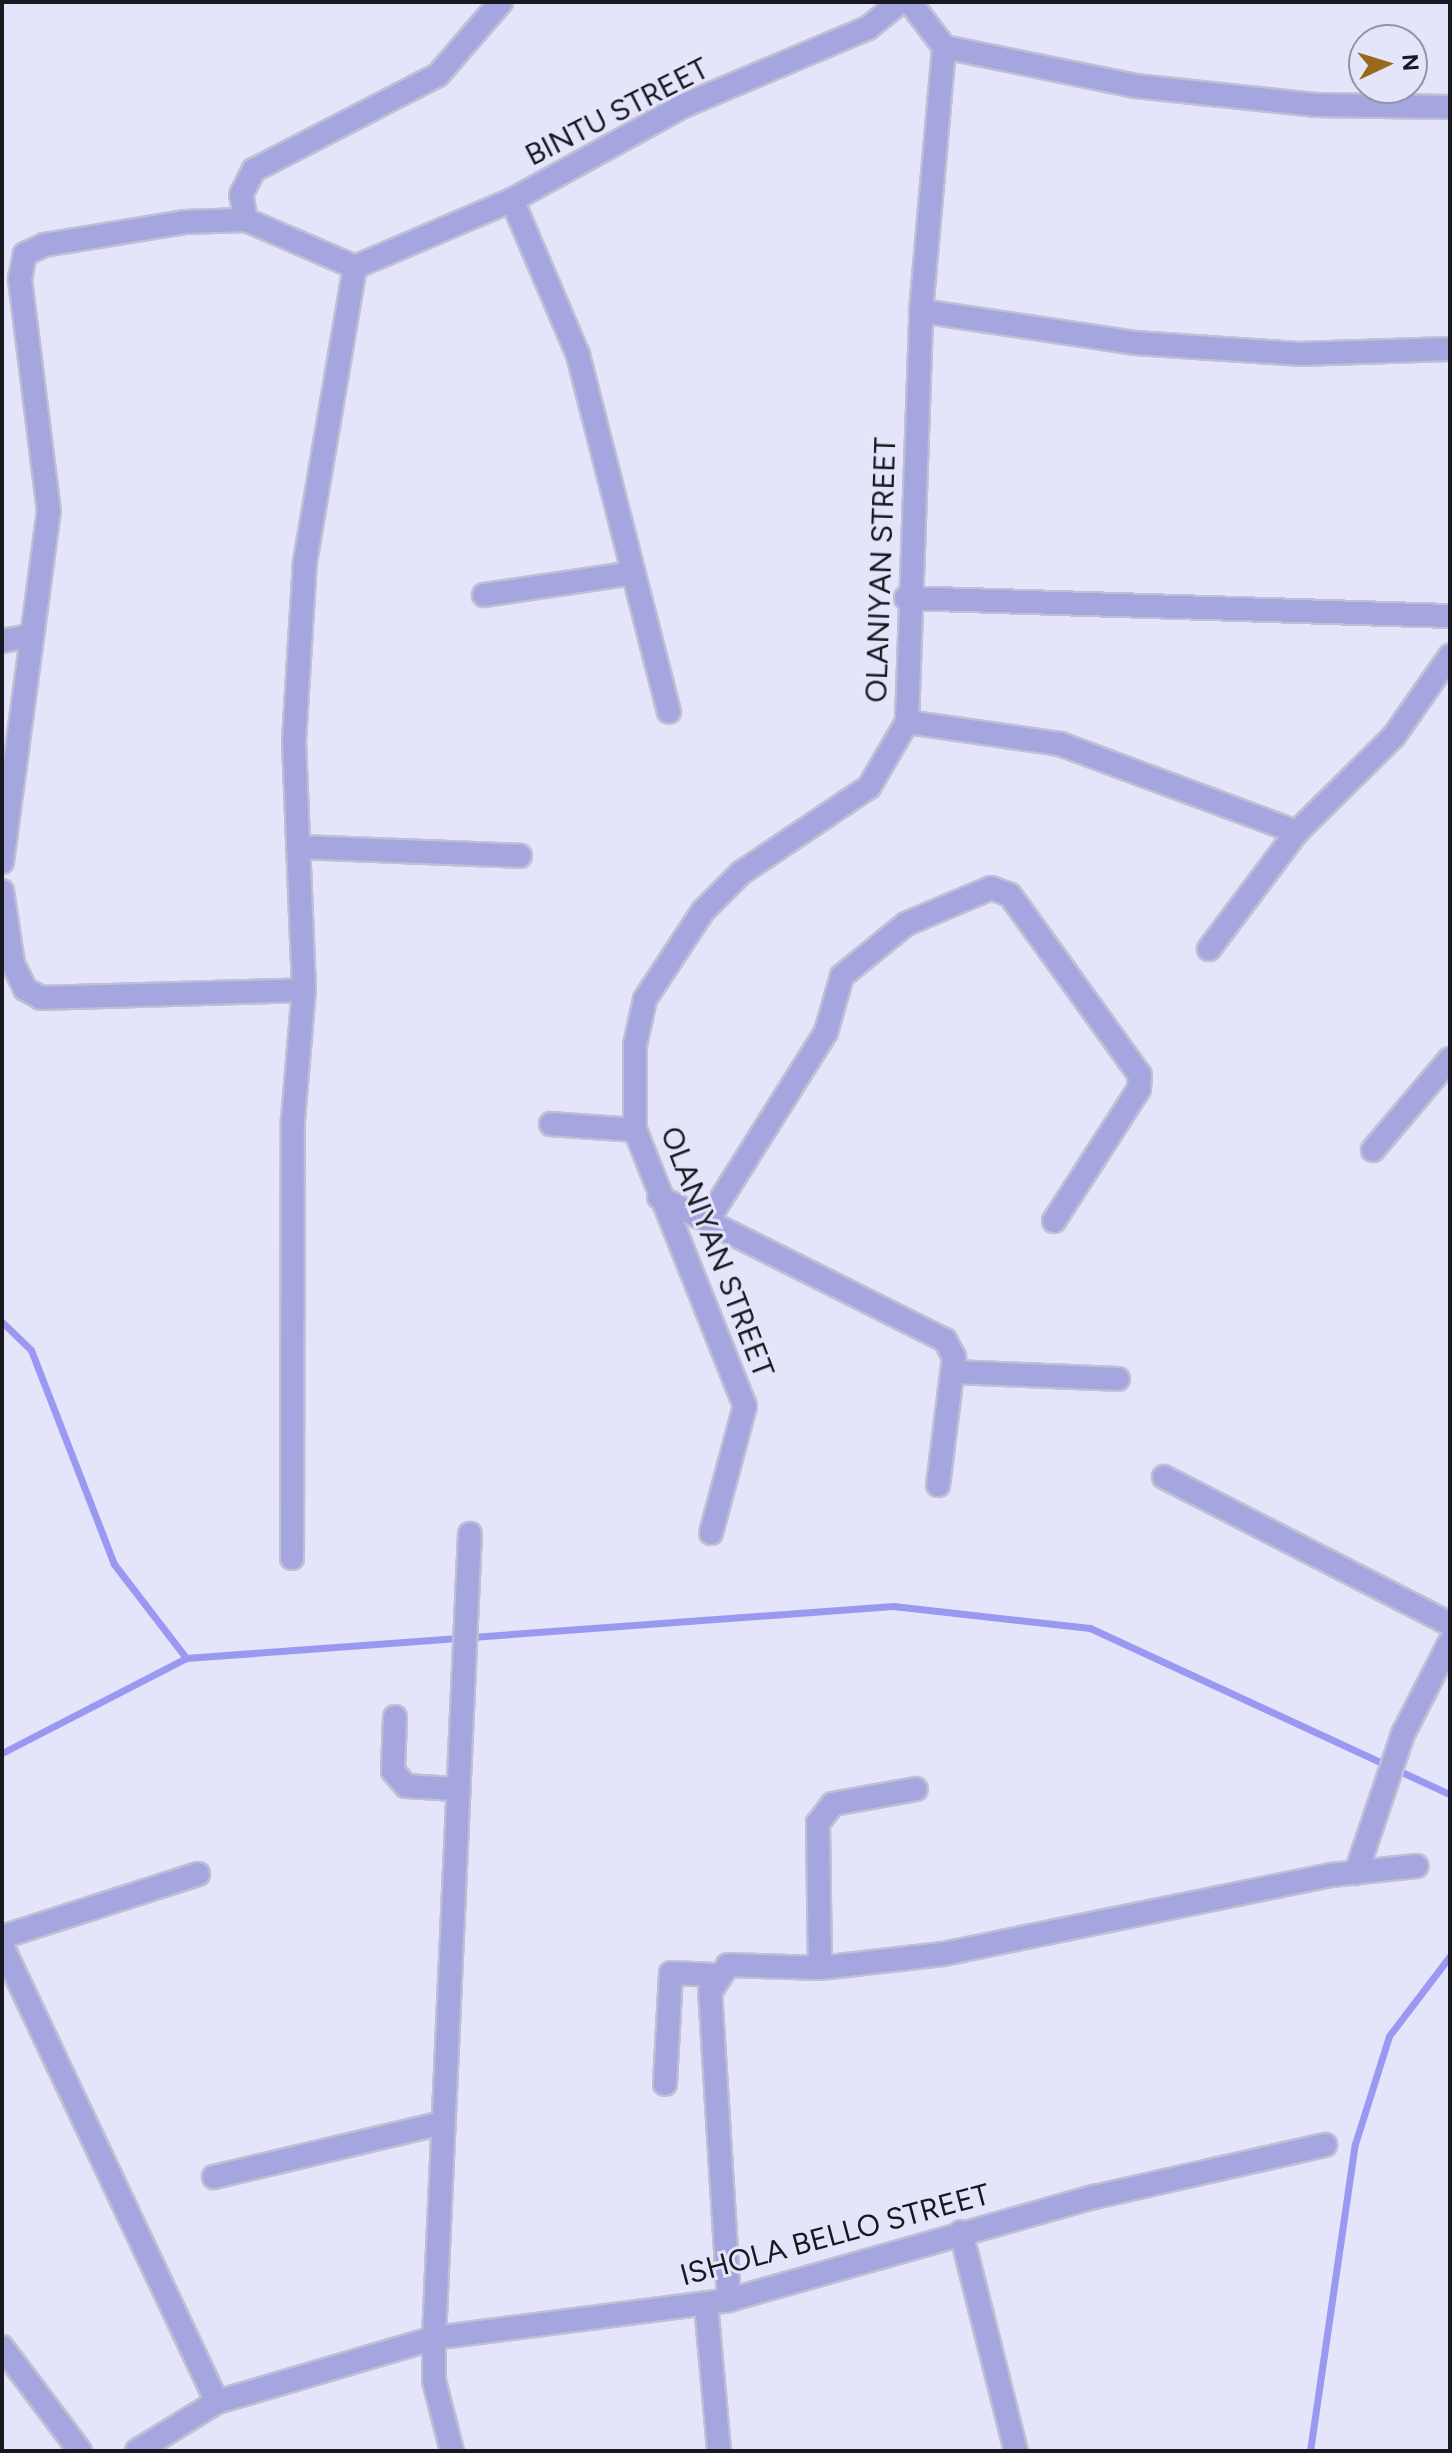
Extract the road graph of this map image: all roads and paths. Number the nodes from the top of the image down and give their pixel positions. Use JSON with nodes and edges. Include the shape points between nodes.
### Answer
{"nodes":[{"id":1,"x":501,"y":2,"type":"edge"},
{"id":2,"x":900,"y":2,"type":"edge"},
{"id":3,"x":910,"y":2,"type":"edge"},
{"id":4,"x":944,"y":47,"type":"junction"},
{"id":5,"x":1450,"y":107,"type":"edge"},
{"id":6,"x":512,"y":200,"type":"junction"},
{"id":7,"x":246,"y":220,"type":"junction"},
{"id":8,"x":355,"y":267,"type":"junction"},
{"id":9,"x":921,"y":311,"type":"junction"},
{"id":10,"x":1450,"y":349,"type":"edge"},
{"id":11,"x":633,"y":573,"type":"junction"},
{"id":12,"x":484,"y":595,"type":"dead end"},
{"id":13,"x":906,"y":598,"type":"junction"},
{"id":14,"x":1450,"y":616,"type":"edge"},
{"id":15,"x":30,"y":636,"type":"junction"},
{"id":16,"x":2,"y":641,"type":"edge"},
{"id":17,"x":1450,"y":656,"type":"edge"},
{"id":18,"x":669,"y":712,"type":"dead end"},
{"id":19,"x":907,"y":722,"type":"junction"},
{"id":20,"x":1297,"y":832,"type":"junction"},
{"id":21,"x":298,"y":847,"type":"junction"},
{"id":22,"x":520,"y":856,"type":"dead end"},
{"id":23,"x":2,"y":862,"type":"edge"},
{"id":24,"x":2,"y":891,"type":"edge"},
{"id":25,"x":1209,"y":949,"type":"dead end"},
{"id":26,"x":304,"y":990,"type":"junction"},
{"id":27,"x":1450,"y":1059,"type":"edge"},
{"id":28,"x":551,"y":1124,"type":"dead end"},
{"id":29,"x":635,"y":1130,"type":"junction"},
{"id":30,"x":1373,"y":1150,"type":"dead end"},
{"id":31,"x":659,"y":1197,"type":"junction"},
{"id":32,"x":709,"y":1218,"type":"junction"},
{"id":33,"x":1054,"y":1221,"type":"dead end"},
{"id":34,"x":953,"y":1372,"type":"junction"},
{"id":35,"x":1118,"y":1379,"type":"dead end"},
{"id":36,"x":1164,"y":1477,"type":"dead end"},
{"id":37,"x":938,"y":1485,"type":"dead end"},
{"id":38,"x":711,"y":1533,"type":"dead end"},
{"id":39,"x":470,"y":1534,"type":"dead end"},
{"id":40,"x":292,"y":1558,"type":"dead end"},
{"id":41,"x":1450,"y":1624,"type":"edge"},
{"id":42,"x":1450,"y":1642,"type":"edge"},
{"id":43,"x":395,"y":1717,"type":"dead end"},
{"id":44,"x":455,"y":1789,"type":"junction"},
{"id":45,"x":916,"y":1789,"type":"dead end"},
{"id":46,"x":1417,"y":1866,"type":"dead end"},
{"id":47,"x":1356,"y":1873,"type":"junction"},
{"id":48,"x":198,"y":1874,"type":"dead end"},
{"id":49,"x":2,"y":1937,"type":"edge"},
{"id":50,"x":2,"y":1946,"type":"edge"},
{"id":51,"x":820,"y":1968,"type":"junction"},
{"id":52,"x":715,"y":1975,"type":"junction"},
{"id":53,"x":665,"y":2084,"type":"dead end"},
{"id":54,"x":442,"y":2123,"type":"junction"},
{"id":55,"x":1325,"y":2145,"type":"dead end"},
{"id":56,"x":214,"y":2177,"type":"dead end"},
{"id":57,"x":961,"y":2232,"type":"junction"},
{"id":58,"x":729,"y":2300,"type":"junction"},
{"id":59,"x":706,"y":2304,"type":"junction"},
{"id":60,"x":434,"y":2338,"type":"junction"},
{"id":61,"x":2,"y":2347,"type":"edge"},
{"id":62,"x":217,"y":2402,"type":"junction"},
{"id":63,"x":80,"y":2451,"type":"edge"},
{"id":64,"x":137,"y":2451,"type":"edge"},
{"id":65,"x":452,"y":2451,"type":"edge"},
{"id":66,"x":719,"y":2451,"type":"edge"},
{"id":67,"x":1016,"y":2451,"type":"edge"}],
"edges":[{"from":1,"to":7,"type":"street","via":[[438,75],[254,170],[241,195]]},
{"from":2,"to":6,"type":"street","name":"BINTU STREET","via":[[868,28],[683,106]]},
{"from":3,"to":4,"type":"street"},
{"from":4,"to":5,"type":"street","via":[[1135,86],[1315,105]]},
{"from":4,"to":9,"type":"street","name":"OLANIYAN STREET"},
{"from":6,"to":8,"type":"street","name":"BINTU STREET"},
{"from":6,"to":11,"type":"street","via":[[578,355],[610,460]]},
{"from":7,"to":8,"type":"street"},
{"from":7,"to":15,"type":"street","via":[[184,222],[44,245],[25,254],[20,279],[49,512]]},
{"from":8,"to":21,"type":"street","via":[[305,562],[294,741]]},
{"from":9,"to":10,"type":"street","via":[[1135,343],[1284,353]]},
{"from":9,"to":13,"type":"street","name":"OLANIYAN STREET"},
{"from":11,"to":12,"type":"street"},
{"from":11,"to":18,"type":"street"},
{"from":13,"to":14,"type":"street"},
{"from":13,"to":19,"type":"street","name":"OLANIYAN STREET"},
{"from":15,"to":16,"type":"street"},
{"from":15,"to":23,"type":"street"},
{"from":17,"to":20,"type":"street","via":[[1394,736]]},
{"from":19,"to":20,"type":"street","via":[[1060,744]]},
{"from":19,"to":29,"type":"street","name":"OLANIYAN STREET","via":[[869,787],[741,873],[670,951],[645,999],[635,1045]]},
{"from":20,"to":25,"type":"street"},
{"from":21,"to":22,"type":"street"},
{"from":21,"to":26,"type":"street"},
{"from":24,"to":26,"type":"street","via":[[13,964],[25,989],[41,998]]},
{"from":26,"to":40,"type":"street","via":[[293,1120]]},
{"from":27,"to":30,"type":"street"},
{"from":28,"to":29,"type":"street"},
{"from":29,"to":31,"type":"street","name":"OLANIYAN STREET"},
{"from":31,"to":32,"type":"street"},
{"from":31,"to":38,"type":"street","name":"OLANIYAN STREET","via":[[745,1406]]},
{"from":32,"to":33,"type":"street","via":[[826,1032],[842,976],[906,924],[991,888],[1010,895],[1140,1075],[1139,1089]]},
{"from":32,"to":34,"type":"street","via":[[945,1340]]},
{"from":34,"to":35,"type":"street"},
{"from":34,"to":37,"type":"street"},
{"from":36,"to":41,"type":"street"},
{"from":39,"to":44,"type":"street","via":[[467,1687]]},
{"from":42,"to":47,"type":"street","via":[[1403,1734]]},
{"from":43,"to":44,"type":"street","via":[[393,1771],[406,1786]]},
{"from":44,"to":54,"type":"street"},
{"from":45,"to":51,"type":"street","via":[[833,1804],[818,1823]]},
{"from":46,"to":47,"type":"street"},
{"from":47,"to":51,"type":"street","via":[[943,1954]]},
{"from":48,"to":49,"type":"street"},
{"from":50,"to":62,"type":"street"},
{"from":51,"to":52,"type":"street","via":[[728,1965]]},
{"from":52,"to":53,"type":"street","via":[[671,1973]]},
{"from":52,"to":58,"type":"street"},
{"from":54,"to":56,"type":"street"},
{"from":54,"to":60,"type":"street"},
{"from":55,"to":57,"type":"street","name":"ISHOLA BELLO STREET"},
{"from":57,"to":58,"type":"street","name":"ISHOLA BELLO STREET"},
{"from":57,"to":67,"type":"street"},
{"from":58,"to":59,"type":"street","name":"ISHOLA BELLO STREET"},
{"from":59,"to":60,"type":"street","name":"ISHOLA BELLO STREET"},
{"from":59,"to":66,"type":"street"},
{"from":60,"to":62,"type":"street","name":"ISHOLA BELLO STREET"},
{"from":60,"to":65,"type":"street","via":[[434,2381]]},
{"from":61,"to":63,"type":"street"},
{"from":62,"to":64,"type":"street","name":"ISHOLA BELLO STREET"}]}
